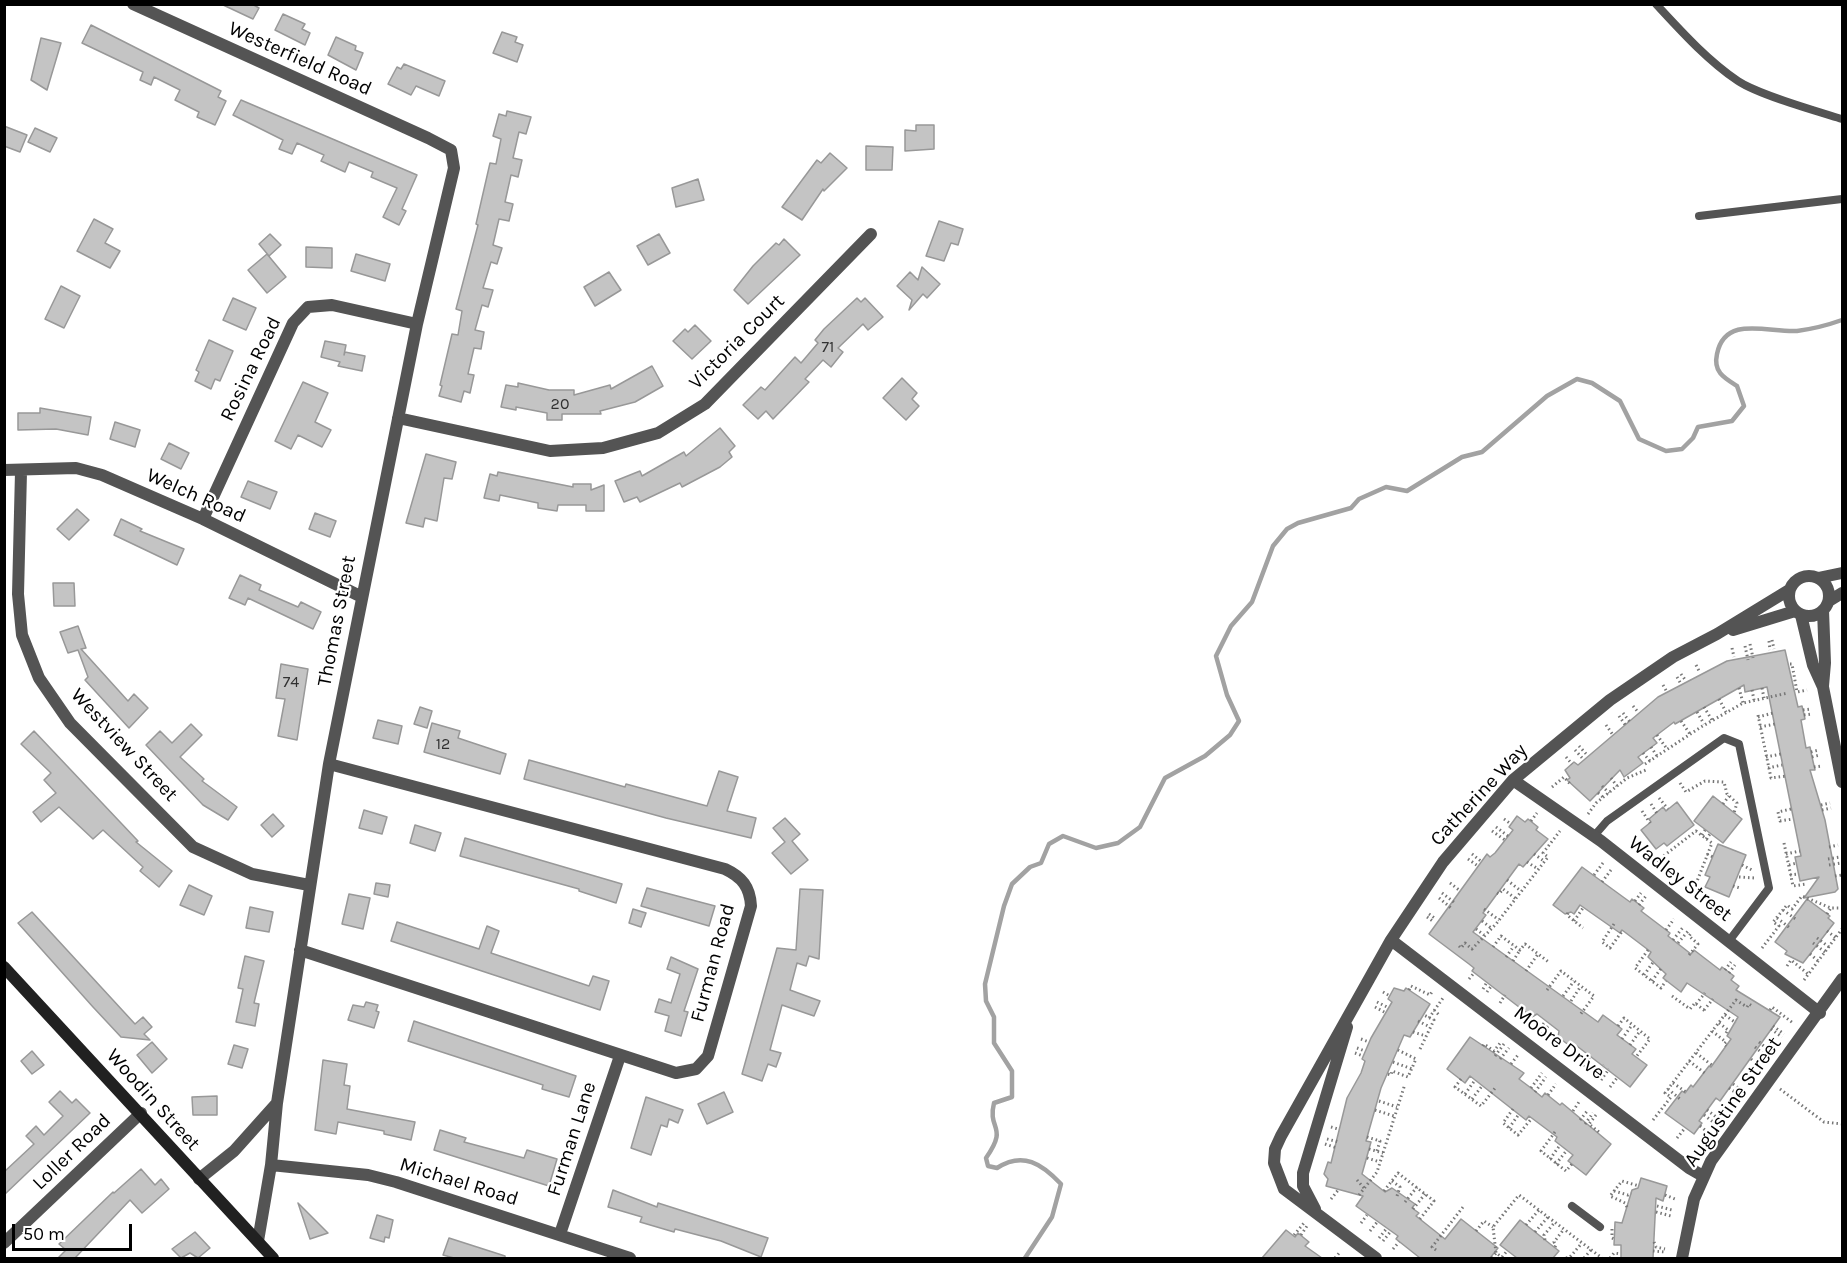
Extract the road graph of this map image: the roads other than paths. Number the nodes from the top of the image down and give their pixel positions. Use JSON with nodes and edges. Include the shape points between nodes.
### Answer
{"nodes":[{"id":1,"x":133,"y":4,"type":"edge"},
{"id":2,"x":1656,"y":4,"type":"edge"},
{"id":3,"x":1842,"y":119,"type":"edge"},
{"id":4,"x":451,"y":150,"type":"joint"},
{"id":5,"x":1842,"y":199,"type":"edge"},
{"id":6,"x":1700,"y":216,"type":"dead end"},
{"id":7,"x":871,"y":234,"type":"dead end"},
{"id":8,"x":417,"y":324,"type":"junction"},
{"id":9,"x":398,"y":418,"type":"junction"},
{"id":10,"x":4,"y":470,"type":"edge"},
{"id":11,"x":21,"y":471,"type":"junction"},
{"id":12,"x":203,"y":519,"type":"junction"},
{"id":13,"x":1842,"y":573,"type":"edge"},
{"id":14,"x":1818,"y":578,"type":"junction"},
{"id":15,"x":1789,"y":590,"type":"junction"},
{"id":16,"x":1842,"y":593,"type":"edge"},
{"id":17,"x":362,"y":597,"type":"junction"},
{"id":18,"x":1826,"y":606,"type":"junction"},
{"id":19,"x":1798,"y":613,"type":"junction"},
{"id":20,"x":1717,"y":634,"type":"junction"},
{"id":21,"x":1823,"y":687,"type":"junction"},
{"id":22,"x":329,"y":764,"type":"junction"},
{"id":23,"x":1513,"y":780,"type":"junction"},
{"id":24,"x":1842,"y":782,"type":"edge"},
{"id":25,"x":1593,"y":836,"type":"junction"},
{"id":26,"x":309,"y":885,"type":"junction"},
{"id":27,"x":1391,"y":940,"type":"junction"},
{"id":28,"x":1729,"y":941,"type":"junction"},
{"id":29,"x":300,"y":950,"type":"junction"},
{"id":30,"x":4,"y":968,"type":"edge"},
{"id":31,"x":1842,"y":979,"type":"edge"},
{"id":32,"x":1352,"y":1013,"type":"junction"},
{"id":33,"x":1820,"y":1013,"type":"junction"},
{"id":34,"x":620,"y":1056,"type":"junction"},
{"id":35,"x":277,"y":1103,"type":"junction"},
{"id":36,"x":141,"y":1113,"type":"junction"},
{"id":37,"x":272,"y":1165,"type":"junction"},
{"id":38,"x":1703,"y":1176,"type":"junction"},
{"id":39,"x":199,"y":1179,"type":"junction"},
{"id":40,"x":1572,"y":1206,"type":"dead end"},
{"id":41,"x":1316,"y":1210,"type":"junction"},
{"id":42,"x":1600,"y":1227,"type":"dead end"},
{"id":43,"x":560,"y":1234,"type":"junction"},
{"id":44,"x":258,"y":1241,"type":"junction"},
{"id":45,"x":4,"y":1243,"type":"edge"},
{"id":46,"x":273,"y":1258,"type":"edge"},
{"id":47,"x":630,"y":1258,"type":"edge"},
{"id":48,"x":1376,"y":1258,"type":"edge"},
{"id":49,"x":1682,"y":1258,"type":"edge"}],
"edges":[{"from":1,"to":4,"type":"street","name":"Westerfield Road"},
{"from":2,"to":3,"type":"lane","via":[[1688,39],[1739,82]]},
{"from":4,"to":8,"type":"street","name":"Thomas Street","via":[[454,168]]},
{"from":5,"to":6,"type":"lane"},
{"from":7,"to":9,"type":"street","name":"Victoria Court","via":[[705,404],[658,433],[603,448],[550,451]]},
{"from":8,"to":9,"type":"street","name":"Thomas Street"},
{"from":8,"to":12,"type":"street","name":"Rosina Road","via":[[332,305],[308,307],[292,323]]},
{"from":9,"to":17,"type":"street","name":"Thomas Street"},
{"from":10,"to":11,"type":"street","name":"Welch Road"},
{"from":11,"to":12,"type":"street","name":"Welch Road","via":[[76,468],[102,475]]},
{"from":11,"to":26,"type":"street","name":"Westview Street","via":[[18,594],[22,635],[39,678],[70,723],[193,846],[252,874]]},
{"from":12,"to":17,"type":"street","name":"Welch Road"},
{"from":13,"to":14,"type":"street"},
{"from":14,"to":15,"type":"street","via":[[1801,577]]},
{"from":14,"to":18,"type":"street","via":[[1826,584]]},
{"from":15,"to":19,"type":"street","via":[[1789,603]]},
{"from":15,"to":20,"type":"street","name":"Catherine Way"},
{"from":16,"to":18,"type":"street"},
{"from":17,"to":22,"type":"street","name":"Thomas Street"},
{"from":18,"to":19,"type":"street","via":[[1815,615]]},
{"from":18,"to":21,"type":"street"},
{"from":19,"to":20,"type":"street","name":"Catherine Way"},
{"from":19,"to":21,"type":"street"},
{"from":20,"to":23,"type":"street","name":"Catherine Way","via":[[1673,657],[1610,700]]},
{"from":21,"to":24,"type":"street"},
{"from":22,"to":26,"type":"street","name":"Thomas Street"},
{"from":22,"to":34,"type":"street","name":"Furman Road","via":[[737,875],[750,893],[749,919],[708,1056],[696,1069],[676,1073]]},
{"from":23,"to":25,"type":"street","name":"Wadley Street"},
{"from":23,"to":27,"type":"street","name":"Catherine Way","via":[[1433,874]]},
{"from":25,"to":28,"type":"street","name":"Wadley Street"},
{"from":25,"to":28,"type":"lane","via":[[1607,821],[1724,738],[1739,744],[1769,888]]},
{"from":26,"to":29,"type":"street","name":"Thomas Street"},
{"from":27,"to":32,"type":"street","name":"Catherine Way"},
{"from":27,"to":38,"type":"street","name":"Moore Drive"},
{"from":28,"to":33,"type":"street","name":"Wadley Street"},
{"from":29,"to":34,"type":"street","name":"Furman Road"},
{"from":29,"to":35,"type":"street","name":"Thomas Street"},
{"from":30,"to":36,"type":"main road","name":"Woodin Street"},
{"from":31,"to":33,"type":"street","name":"Augustine Street"},
{"from":32,"to":41,"type":"street","name":"Catherine Way","via":[[1303,1173],[1303,1186]]},
{"from":32,"to":41,"type":"street","name":"Catherine Way","via":[[1335,1036],[1275,1149],[1276,1172],[1284,1189]]},
{"from":33,"to":38,"type":"street","name":"Augustine Street"},
{"from":34,"to":43,"type":"street","name":"Furman Lane"},
{"from":35,"to":37,"type":"street","name":"Thomas Street"},
{"from":35,"to":39,"type":"street","via":[[234,1151]]},
{"from":36,"to":39,"type":"main road","name":"Woodin Street"},
{"from":36,"to":45,"type":"street","name":"Loller Road"},
{"from":37,"to":43,"type":"street","name":"Michael Road","via":[[368,1175]]},
{"from":37,"to":44,"type":"street","name":"Thomas Street"},
{"from":38,"to":49,"type":"street","name":"Augustine Street","via":[[1691,1210]]},
{"from":39,"to":44,"type":"main road","name":"Woodin Street"},
{"from":40,"to":42,"type":"lane"},
{"from":41,"to":48,"type":"street"},
{"from":43,"to":47,"type":"street","name":"Michael Road"},
{"from":44,"to":46,"type":"main road","name":"Woodin Street"}]}
